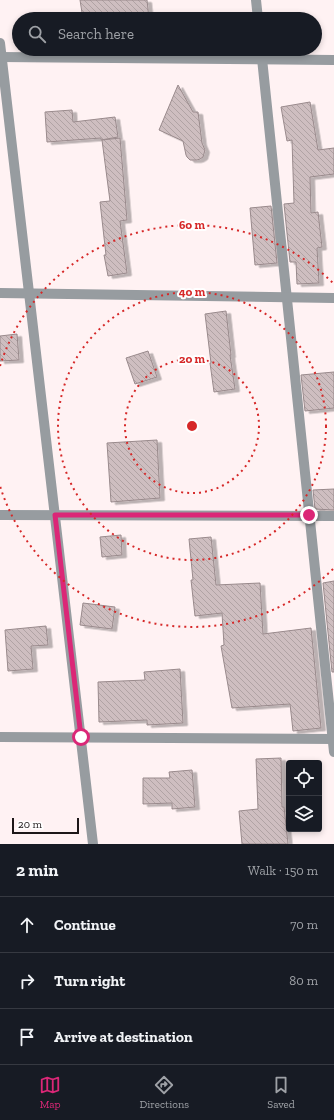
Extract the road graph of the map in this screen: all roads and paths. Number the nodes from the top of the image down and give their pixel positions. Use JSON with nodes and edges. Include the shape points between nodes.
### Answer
{"nodes":[{"id":1,"x":256,"y":0,"type":"edge"},
{"id":2,"x":257,"y":12,"type":"edge"},
{"id":3,"x":0,"y":43,"type":"edge"},
{"id":4,"x":262,"y":56,"type":"edge"},
{"id":5,"x":1,"y":57,"type":"edge"},
{"id":6,"x":262,"y":60,"type":"junction"},
{"id":7,"x":334,"y":60,"type":"edge"},
{"id":8,"x":0,"y":293,"type":"edge"},
{"id":9,"x":29,"y":293,"type":"junction"},
{"id":10,"x":286,"y":297,"type":"junction"},
{"id":11,"x":334,"y":298,"type":"edge"},
{"id":12,"x":0,"y":515,"type":"edge"},
{"id":13,"x":55,"y":515,"type":"junction"},
{"id":14,"x":309,"y":515,"type":"junction"},
{"id":15,"x":334,"y":516,"type":"edge"},
{"id":16,"x":0,"y":737,"type":"edge"},
{"id":17,"x":81,"y":737,"type":"junction"},
{"id":18,"x":333,"y":739,"type":"edge"},
{"id":19,"x":334,"y":752,"type":"edge"},
{"id":20,"x":93,"y":844,"type":"edge"}],
"edges":[{"from":1,"to":2,"type":"street"},
{"from":3,"to":5,"type":"street"},
{"from":4,"to":6,"type":"street"},
{"from":5,"to":6,"type":"street"},
{"from":5,"to":9,"type":"street"},
{"from":6,"to":7,"type":"street"},
{"from":6,"to":10,"type":"street"},
{"from":8,"to":9,"type":"street"},
{"from":9,"to":10,"type":"street"},
{"from":9,"to":13,"type":"street"},
{"from":10,"to":11,"type":"street"},
{"from":10,"to":14,"type":"street"},
{"from":12,"to":13,"type":"street"},
{"from":13,"to":14,"type":"street"},
{"from":13,"to":17,"type":"street"},
{"from":14,"to":15,"type":"street"},
{"from":14,"to":18,"type":"street"},
{"from":16,"to":17,"type":"street"},
{"from":17,"to":18,"type":"street"},
{"from":17,"to":20,"type":"street"},
{"from":18,"to":19,"type":"street"}]}
